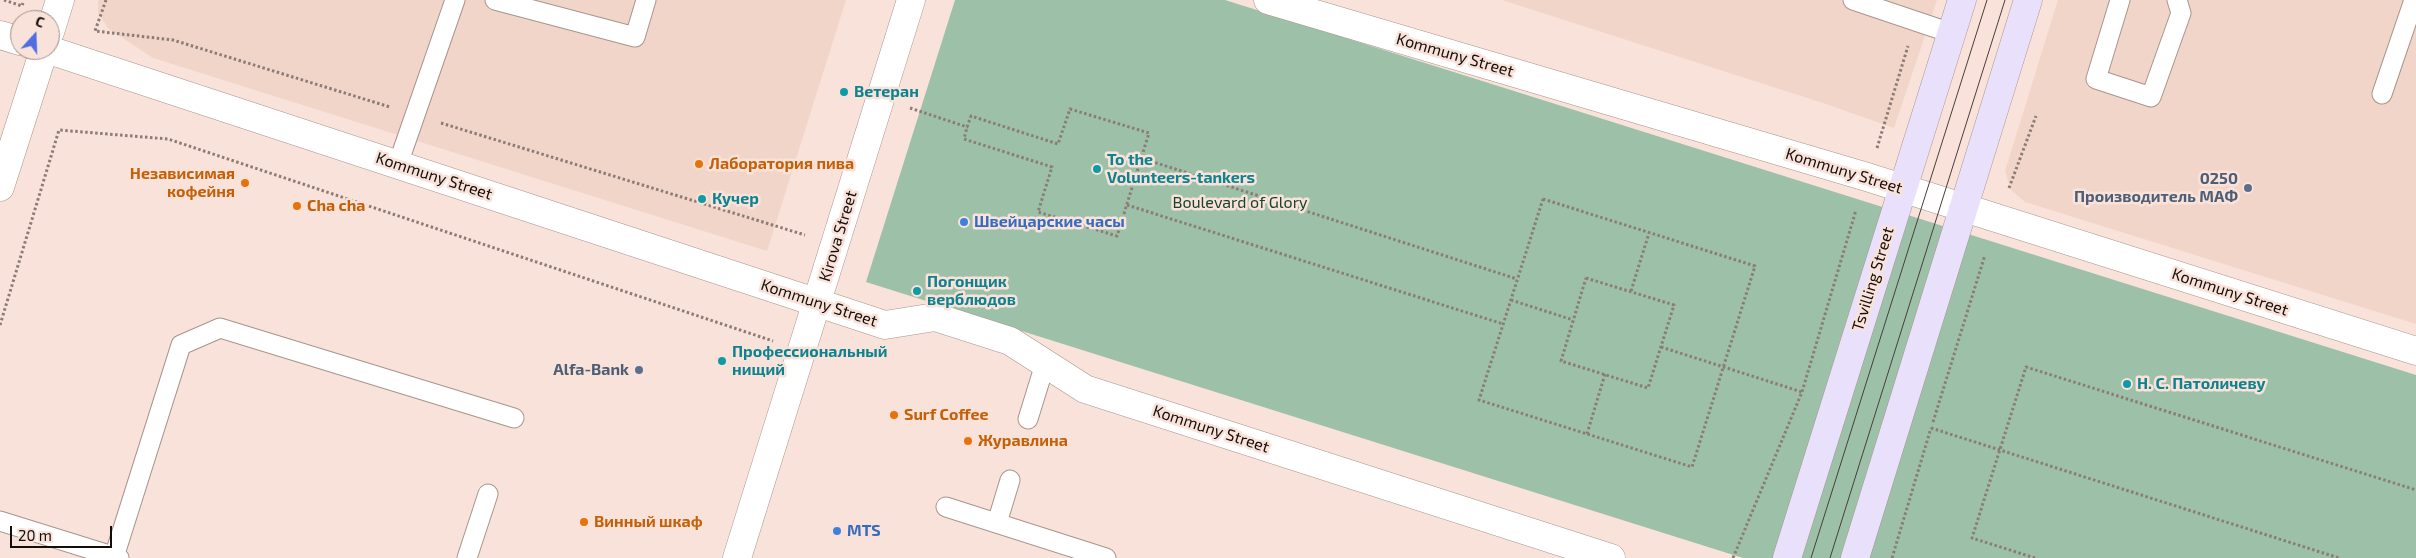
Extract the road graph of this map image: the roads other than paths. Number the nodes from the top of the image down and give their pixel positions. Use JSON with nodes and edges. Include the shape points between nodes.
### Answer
{"nodes":[{"id":1,"x":455,"y":0,"type":"edge"},
{"id":2,"x":495,"y":0,"type":"edge"},
{"id":3,"x":646,"y":0,"type":"edge"},
{"id":4,"x":912,"y":0,"type":"edge"},
{"id":5,"x":1268,"y":0,"type":"edge"},
{"id":6,"x":1853,"y":0,"type":"edge"},
{"id":7,"x":1962,"y":0,"type":"edge"},
{"id":8,"x":2028,"y":0,"type":"edge"},
{"id":9,"x":2120,"y":0,"type":"edge"},
{"id":10,"x":2177,"y":0,"type":"edge"},
{"id":11,"x":2414,"y":0,"type":"edge"},
{"id":12,"x":1951,"y":32,"type":"junction"},
{"id":13,"x":60,"y":54,"type":"edge"},
{"id":14,"x":41,"y":60,"type":"edge"},
{"id":15,"x":2382,"y":94,"type":"dead end"},
{"id":16,"x":398,"y":164,"type":"junction"},
{"id":17,"x":0,"y":187,"type":"edge"},
{"id":18,"x":1901,"y":188,"type":"junction"},
{"id":19,"x":1964,"y":208,"type":"junction"},
{"id":20,"x":817,"y":302,"type":"junction"},
{"id":21,"x":2416,"y":351,"type":"edge"},
{"id":22,"x":1045,"y":364,"type":"junction"},
{"id":23,"x":514,"y":418,"type":"dead end"},
{"id":24,"x":1028,"y":419,"type":"dead end"},
{"id":25,"x":1010,"y":480,"type":"dead end"},
{"id":26,"x":488,"y":494,"type":"dead end"},
{"id":27,"x":946,"y":507,"type":"dead end"},
{"id":28,"x":0,"y":521,"type":"edge"},
{"id":29,"x":997,"y":523,"type":"junction"},
{"id":30,"x":79,"y":552,"type":"edge"},
{"id":31,"x":116,"y":557,"type":"edge"},
{"id":32,"x":467,"y":558,"type":"edge"},
{"id":33,"x":737,"y":558,"type":"edge"},
{"id":34,"x":1106,"y":558,"type":"edge"},
{"id":35,"x":1611,"y":558,"type":"edge"},
{"id":36,"x":1787,"y":558,"type":"edge"},
{"id":37,"x":1855,"y":558,"type":"edge"}],
"edges":[{"from":1,"to":16,"type":"lane"},
{"from":2,"to":3,"type":"lane","via":[[635,37]]},
{"from":4,"to":20,"type":"street","name":"Kirova Street"},
{"from":5,"to":18,"type":"street","name":"Kommuny Street"},
{"from":6,"to":12,"type":"lane"},
{"from":7,"to":12,"type":"main road","name":"Tsvilling Street"},
{"from":8,"to":19,"type":"main road"},
{"from":9,"to":10,"type":"lane","via":[[2096,78],[2151,98],[2180,13]]},
{"from":11,"to":15,"type":"lane"},
{"from":12,"to":18,"type":"main road","name":"Tsvilling Street"},
{"from":13,"to":16,"type":"street","name":"Kommuny Street"},
{"from":14,"to":17,"type":"street"},
{"from":16,"to":20,"type":"street","name":"Kommuny Street"},
{"from":18,"to":19,"type":"street","name":"Kommuny Street"},
{"from":18,"to":36,"type":"main road","name":"Tsvilling Street"},
{"from":19,"to":21,"type":"street","name":"Kommuny Street"},
{"from":19,"to":37,"type":"main road"},
{"from":20,"to":22,"type":"street","name":"Kommuny Street","via":[[885,324],[935,317],[1010,341]]},
{"from":20,"to":33,"type":"street","name":"Kirova Street"},
{"from":22,"to":24,"type":"lane"},
{"from":22,"to":35,"type":"street","name":"Kommuny Street","via":[[1085,389]]},
{"from":23,"to":31,"type":"lane","via":[[220,328],[181,345]]},
{"from":25,"to":29,"type":"lane"},
{"from":26,"to":32,"type":"lane"},
{"from":27,"to":29,"type":"lane"},
{"from":28,"to":30,"type":"lane"},
{"from":29,"to":34,"type":"lane"},
{"from":30,"to":31,"type":"lane"}]}
